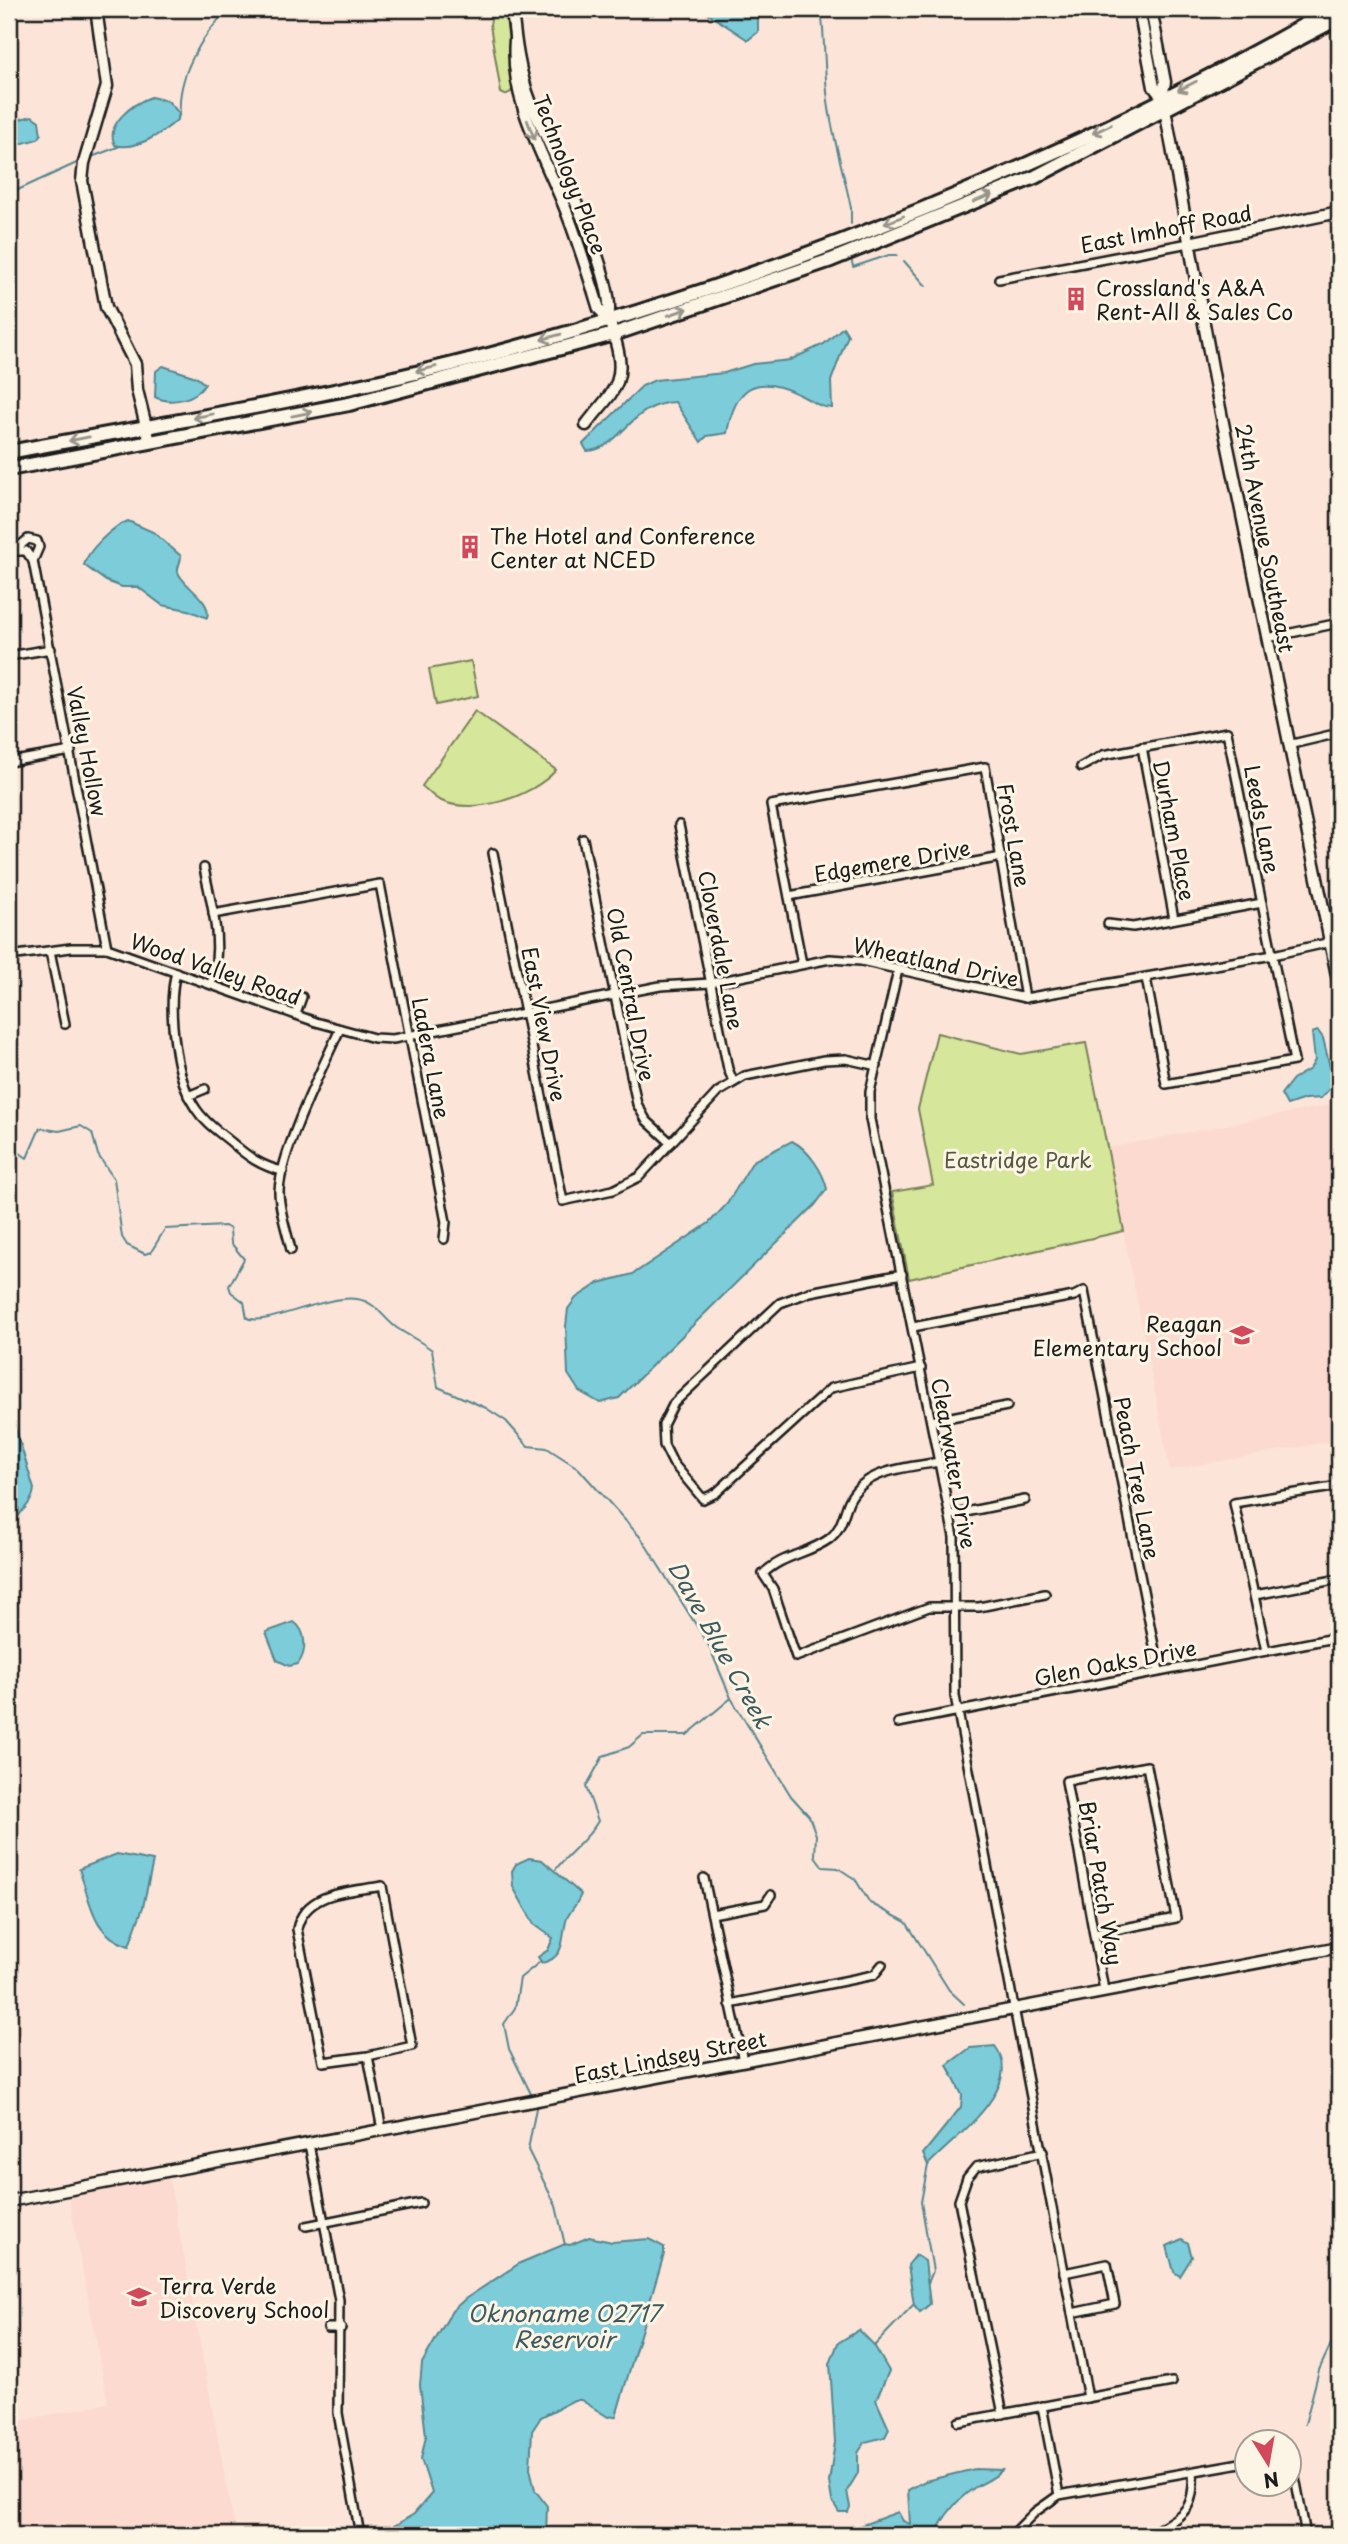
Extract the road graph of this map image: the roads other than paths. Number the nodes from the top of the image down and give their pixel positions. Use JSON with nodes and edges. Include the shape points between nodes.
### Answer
{"nodes":[{"id":1,"x":96,"y":9,"type":"edge"},
{"id":2,"x":512,"y":9,"type":"edge"},
{"id":3,"x":1139,"y":9,"type":"edge"},
{"id":4,"x":1151,"y":9,"type":"edge"},
{"id":5,"x":1332,"y":9,"type":"edge"},
{"id":6,"x":1339,"y":18,"type":"edge"},
{"id":7,"x":1164,"y":102,"type":"junction"},
{"id":8,"x":1339,"y":212,"type":"edge"},
{"id":9,"x":1189,"y":243,"type":"junction"},
{"id":10,"x":999,"y":279,"type":"dead end"},
{"id":11,"x":609,"y":318,"type":"junction"},
{"id":12,"x":614,"y":334,"type":"junction"},
{"id":13,"x":586,"y":425,"type":"dead end"},
{"id":14,"x":146,"y":427,"type":"junction"},
{"id":15,"x":150,"y":442,"type":"junction"},
{"id":16,"x":9,"y":453,"type":"edge"},
{"id":17,"x":9,"y":469,"type":"edge"},
{"id":18,"x":12,"y":551,"type":"edge"},
{"id":19,"x":33,"y":561,"type":"junction"},
{"id":20,"x":1339,"y":623,"type":"edge"},
{"id":21,"x":1267,"y":638,"type":"junction"},
{"id":22,"x":51,"y":649,"type":"junction"},
{"id":23,"x":9,"y":656,"type":"edge"},
{"id":24,"x":1339,"y":733,"type":"edge"},
{"id":25,"x":1288,"y":745,"type":"junction"},
{"id":26,"x":1142,"y":747,"type":"junction"},
{"id":27,"x":71,"y":751,"type":"junction"},
{"id":28,"x":9,"y":762,"type":"edge"},
{"id":29,"x":1081,"y":767,"type":"dead end"},
{"id":30,"x":679,"y":825,"type":"dead end"},
{"id":31,"x":583,"y":839,"type":"dead end"},
{"id":32,"x":493,"y":853,"type":"dead end"},
{"id":33,"x":1002,"y":857,"type":"junction"},
{"id":34,"x":204,"y":868,"type":"dead end"},
{"id":35,"x":789,"y":896,"type":"junction"},
{"id":36,"x":1262,"y":903,"type":"junction"},
{"id":37,"x":214,"y":914,"type":"junction"},
{"id":38,"x":1174,"y":919,"type":"junction"},
{"id":39,"x":1108,"y":924,"type":"dead end"},
{"id":40,"x":1331,"y":942,"type":"junction"},
{"id":41,"x":107,"y":948,"type":"junction"},
{"id":42,"x":50,"y":951,"type":"junction"},
{"id":43,"x":1273,"y":955,"type":"junction"},
{"id":44,"x":9,"y":956,"type":"edge"},
{"id":45,"x":802,"y":964,"type":"junction"},
{"id":46,"x":898,"y":970,"type":"junction"},
{"id":47,"x":176,"y":972,"type":"junction"},
{"id":48,"x":1146,"y":978,"type":"junction"},
{"id":49,"x":711,"y":983,"type":"junction"},
{"id":50,"x":211,"y":984,"type":"junction"},
{"id":51,"x":1339,"y":985,"type":"edge"},
{"id":52,"x":615,"y":995,"type":"junction"},
{"id":53,"x":302,"y":997,"type":"dead end"},
{"id":54,"x":1026,"y":998,"type":"junction"},
{"id":55,"x":525,"y":1013,"type":"junction"},
{"id":56,"x":296,"y":1014,"type":"junction"},
{"id":57,"x":65,"y":1024,"type":"dead end"},
{"id":58,"x":340,"y":1029,"type":"junction"},
{"id":59,"x":409,"y":1036,"type":"junction"},
{"id":60,"x":877,"y":1066,"type":"junction"},
{"id":61,"x":733,"y":1081,"type":"junction"},
{"id":62,"x":205,"y":1089,"type":"dead end"},
{"id":63,"x":188,"y":1096,"type":"junction"},
{"id":64,"x":671,"y":1143,"type":"junction"},
{"id":65,"x":283,"y":1171,"type":"junction"},
{"id":66,"x":443,"y":1239,"type":"dead end"},
{"id":67,"x":291,"y":1250,"type":"dead end"},
{"id":68,"x":902,"y":1274,"type":"junction"},
{"id":69,"x":913,"y":1326,"type":"junction"},
{"id":70,"x":921,"y":1368,"type":"junction"},
{"id":71,"x":1007,"y":1406,"type":"dead end"},
{"id":72,"x":932,"y":1421,"type":"junction"},
{"id":73,"x":940,"y":1462,"type":"junction"},
{"id":74,"x":1339,"y":1486,"type":"edge"},
{"id":75,"x":1025,"y":1500,"type":"dead end"},
{"id":76,"x":950,"y":1515,"type":"junction"},
{"id":77,"x":1339,"y":1579,"type":"edge"},
{"id":78,"x":1045,"y":1594,"type":"dead end"},
{"id":79,"x":1255,"y":1595,"type":"junction"},
{"id":80,"x":954,"y":1607,"type":"junction"},
{"id":81,"x":1339,"y":1637,"type":"edge"},
{"id":82,"x":1266,"y":1651,"type":"junction"},
{"id":83,"x":1159,"y":1671,"type":"junction"},
{"id":84,"x":958,"y":1711,"type":"junction"},
{"id":85,"x":898,"y":1723,"type":"dead end"},
{"id":86,"x":704,"y":1878,"type":"dead end"},
{"id":87,"x":771,"y":1895,"type":"dead end"},
{"id":88,"x":712,"y":1914,"type":"junction"},
{"id":89,"x":1094,"y":1934,"type":"junction"},
{"id":90,"x":1339,"y":1947,"type":"edge"},
{"id":91,"x":882,"y":1965,"type":"dead end"},
{"id":92,"x":1104,"y":1990,"type":"junction"},
{"id":93,"x":730,"y":2004,"type":"junction"},
{"id":94,"x":1013,"y":2007,"type":"junction"},
{"id":95,"x":368,"y":2056,"type":"junction"},
{"id":96,"x":743,"y":2061,"type":"junction"},
{"id":97,"x":382,"y":2130,"type":"junction"},
{"id":98,"x":309,"y":2144,"type":"junction"},
{"id":99,"x":1043,"y":2152,"type":"junction"},
{"id":100,"x":9,"y":2201,"type":"edge"},
{"id":101,"x":421,"y":2203,"type":"dead end"},
{"id":102,"x":324,"y":2222,"type":"junction"},
{"id":103,"x":306,"y":2226,"type":"dead end"},
{"id":104,"x":1064,"y":2273,"type":"junction"},
{"id":105,"x":1072,"y":2313,"type":"junction"},
{"id":106,"x":328,"y":2328,"type":"dead end"},
{"id":107,"x":341,"y":2328,"type":"junction"},
{"id":108,"x":1172,"y":2382,"type":"dead end"},
{"id":109,"x":1088,"y":2398,"type":"junction"},
{"id":110,"x":1042,"y":2406,"type":"junction"},
{"id":111,"x":1003,"y":2414,"type":"junction"},
{"id":112,"x":959,"y":2422,"type":"dead end"},
{"id":113,"x":1232,"y":2465,"type":"edge"},
{"id":114,"x":1194,"y":2472,"type":"junction"},
{"id":115,"x":1059,"y":2496,"type":"junction"},
{"id":116,"x":1299,"y":2498,"type":"edge"},
{"id":117,"x":360,"y":2535,"type":"edge"},
{"id":118,"x":1012,"y":2535,"type":"edge"},
{"id":119,"x":1150,"y":2535,"type":"edge"},
{"id":120,"x":1306,"y":2535,"type":"edge"}],
"edges":[{"from":1,"to":14,"type":"street","via":[[107,86],[82,181],[106,307],[135,364]]},
{"from":2,"to":11,"type":"street","name":"Technology Place","via":[[531,102],[587,230],[612,304]]},
{"from":3,"to":7,"type":"street","name":"24th Avenue Southeast","via":[[1154,87]]},
{"from":4,"to":7,"type":"street","name":"24th Avenue Southeast","via":[[1165,82]]},
{"from":5,"to":7,"type":"highway","one_way":true},
{"from":6,"to":7,"type":"highway"},
{"from":7,"to":9,"type":"street","name":"24th Avenue Southeast"},
{"from":7,"to":11,"type":"highway","one_way":true,"via":[[900,218],[777,265]]},
{"from":12,"to":7,"type":"highway","one_way":true,"via":[[857,250],[1035,177]]},
{"from":8,"to":9,"type":"street","name":"East Imhoff Road"},
{"from":9,"to":10,"type":"street","name":"East Imhoff Road"},
{"from":9,"to":21,"type":"street","name":"24th Avenue Southeast"},
{"from":11,"to":12,"type":"street","name":"Technology Place"},
{"from":11,"to":14,"type":"highway","one_way":true,"via":[[479,357]]},
{"from":12,"to":13,"type":"street","name":"Technology Place","via":[[618,383],[608,402]]},
{"from":15,"to":12,"type":"highway","one_way":true,"via":[[349,404]]},
{"from":14,"to":15,"type":"street"},
{"from":14,"to":16,"type":"highway","one_way":true},
{"from":15,"to":17,"type":"highway"},
{"from":18,"to":19,"type":"street","name":"Valley Hollow","via":[[26,551]]},
{"from":18,"to":19,"type":"street","name":"Valley Hollow","via":[[28,539],[37,541]]},
{"from":19,"to":22,"type":"street","name":"Valley Hollow"},
{"from":20,"to":21,"type":"street"},
{"from":21,"to":25,"type":"street","name":"24th Avenue Southeast"},
{"from":22,"to":23,"type":"street"},
{"from":22,"to":27,"type":"street","name":"Valley Hollow"},
{"from":24,"to":25,"type":"street"},
{"from":25,"to":40,"type":"street","name":"24th Avenue Southeast"},
{"from":26,"to":29,"type":"street","name":"Leeds Lane","via":[[1103,755]]},
{"from":26,"to":36,"type":"street","name":"Leeds Lane","via":[[1227,732]]},
{"from":26,"to":38,"type":"street","name":"Durham Place"},
{"from":27,"to":28,"type":"street"},
{"from":27,"to":41,"type":"street","name":"Valley Hollow"},
{"from":30,"to":49,"type":"street","name":"Cloverdale Lane"},
{"from":31,"to":52,"type":"street","name":"Old Central Drive"},
{"from":32,"to":55,"type":"street","name":"East View Drive"},
{"from":33,"to":35,"type":"street","name":"Edgemere Drive"},
{"from":33,"to":35,"type":"street","name":"Frost Lane","via":[[985,767],[771,805]]},
{"from":33,"to":54,"type":"street","name":"Frost Lane"},
{"from":34,"to":37,"type":"street"},
{"from":35,"to":45,"type":"street"},
{"from":36,"to":38,"type":"street"},
{"from":36,"to":43,"type":"street","name":"Leeds Lane"},
{"from":37,"to":50,"type":"street","via":[[219,953]]},
{"from":37,"to":59,"type":"street","name":"Ladera Lane","via":[[380,884]]},
{"from":38,"to":39,"type":"street","via":[[1133,926]]},
{"from":40,"to":43,"type":"street","name":"Wheatland Drive"},
{"from":40,"to":51,"type":"street","name":"24th Avenue Southeast"},
{"from":41,"to":42,"type":"street","name":"Wood Valley Road"},
{"from":41,"to":47,"type":"street","name":"Wood Valley Road"},
{"from":42,"to":44,"type":"street","name":"Wood Valley Road"},
{"from":42,"to":57,"type":"street"},
{"from":43,"to":48,"type":"street","name":"Wheatland Drive"},
{"from":43,"to":48,"type":"street","name":"Leeds Lane","via":[[1294,1061],[1166,1084]]},
{"from":45,"to":46,"type":"street","name":"Wheatland Drive","via":[[846,958]]},
{"from":45,"to":49,"type":"street","name":"Wheatland Drive"},
{"from":46,"to":54,"type":"street","name":"Wheatland Drive"},
{"from":46,"to":60,"type":"street","name":"Clearwater Drive"},
{"from":47,"to":50,"type":"street","name":"Wood Valley Road"},
{"from":47,"to":63,"type":"street","via":[[173,1030]]},
{"from":48,"to":54,"type":"street","name":"Wheatland Drive"},
{"from":49,"to":52,"type":"street","name":"Wheatland Drive"},
{"from":49,"to":61,"type":"street","name":"Cloverdale Lane"},
{"from":50,"to":56,"type":"street","name":"Wood Valley Road"},
{"from":52,"to":55,"type":"street","name":"Wheatland Drive"},
{"from":52,"to":64,"type":"street","name":"Old Central Drive","via":[[637,1104],[646,1120]]},
{"from":53,"to":56,"type":"street"},
{"from":55,"to":59,"type":"street","name":"Wheatland Drive"},
{"from":55,"to":64,"type":"street","name":"East View Drive","via":[[563,1201],[624,1186]]},
{"from":56,"to":58,"type":"street","name":"Wood Valley Road"},
{"from":58,"to":59,"type":"street","name":"Wood Valley Road","via":[[374,1038]]},
{"from":58,"to":65,"type":"street"},
{"from":59,"to":66,"type":"street","name":"Ladera Lane","via":[[446,1222]]},
{"from":60,"to":61,"type":"street","via":[[835,1058]]},
{"from":60,"to":68,"type":"street","name":"Clearwater Drive","via":[[870,1119]]},
{"from":61,"to":64,"type":"street"},
{"from":62,"to":63,"type":"street"},
{"from":63,"to":65,"type":"street","via":[[204,1121],[269,1168]]},
{"from":65,"to":67,"type":"street","via":[[279,1192]]},
{"from":68,"to":69,"type":"street","name":"Clearwater Drive"},
{"from":68,"to":70,"type":"street","via":[[810,1292],[774,1308],[674,1403],[663,1425],[664,1445],[703,1499],[716,1493],[831,1388]]},
{"from":69,"to":70,"type":"street","name":"Clearwater Drive"},
{"from":69,"to":83,"type":"street","name":"Peach Tree Lane","via":[[1084,1291]]},
{"from":70,"to":72,"type":"street","name":"Clearwater Drive"},
{"from":71,"to":72,"type":"street"},
{"from":72,"to":73,"type":"street","name":"Clearwater Drive"},
{"from":73,"to":76,"type":"street","name":"Clearwater Drive"},
{"from":73,"to":80,"type":"street","via":[[871,1478],[851,1498],[834,1535],[775,1562],[763,1574],[773,1589],[796,1657],[929,1607]]},
{"from":74,"to":79,"type":"street","via":[[1234,1503]]},
{"from":75,"to":76,"type":"street"},
{"from":76,"to":80,"type":"street","name":"Clearwater Drive","via":[[955,1545]]},
{"from":77,"to":79,"type":"street"},
{"from":78,"to":80,"type":"street","via":[[987,1606]]},
{"from":79,"to":82,"type":"street"},
{"from":80,"to":84,"type":"street","name":"Clearwater Drive"},
{"from":81,"to":82,"type":"street","name":"Glen Oaks Drive"},
{"from":82,"to":83,"type":"street","name":"Glen Oaks Drive"},
{"from":83,"to":84,"type":"street","name":"Glen Oaks Drive"},
{"from":84,"to":85,"type":"street","name":"Glen Oaks Drive"},
{"from":84,"to":94,"type":"street","name":"Clearwater Drive"},
{"from":86,"to":88,"type":"street"},
{"from":87,"to":88,"type":"street","via":[[765,1903]]},
{"from":88,"to":93,"type":"street"},
{"from":89,"to":89,"type":"street","name":"Briar Patch Way","via":[[1066,1781],[1147,1766],[1176,1918]]},
{"from":89,"to":92,"type":"street","name":"Briar Patch Way"},
{"from":90,"to":92,"type":"street","name":"East Lindsey Street"},
{"from":91,"to":93,"type":"street","via":[[873,1975]]},
{"from":92,"to":94,"type":"street","name":"East Lindsey Street"},
{"from":93,"to":96,"type":"street"},
{"from":94,"to":96,"type":"street","name":"East Lindsey Street"},
{"from":94,"to":99,"type":"street","name":"Clearwater Drive"},
{"from":95,"to":95,"type":"street","via":[[412,2046],[382,1886],[321,1898],[300,1916],[297,1929],[323,2062]]},
{"from":95,"to":97,"type":"street"},
{"from":96,"to":97,"type":"street","name":"East Lindsey Street"},
{"from":97,"to":98,"type":"street","name":"East Lindsey Street"},
{"from":98,"to":100,"type":"street","name":"East Lindsey Street"},
{"from":98,"to":102,"type":"street"},
{"from":99,"to":104,"type":"street","name":"Clearwater Drive"},
{"from":99,"to":111,"type":"street","via":[[976,2167],[959,2201]]},
{"from":101,"to":102,"type":"street"},
{"from":102,"to":103,"type":"street"},
{"from":102,"to":107,"type":"street"},
{"from":104,"to":105,"type":"street","name":"Clearwater Drive"},
{"from":104,"to":105,"type":"street","via":[[1107,2264],[1115,2304]]},
{"from":105,"to":109,"type":"street","name":"Clearwater Drive"},
{"from":106,"to":107,"type":"street"},
{"from":107,"to":117,"type":"street","via":[[338,2413]]},
{"from":108,"to":109,"type":"street"},
{"from":109,"to":110,"type":"street"},
{"from":110,"to":111,"type":"street"},
{"from":110,"to":115,"type":"street"},
{"from":111,"to":112,"type":"street"},
{"from":113,"to":114,"type":"street"},
{"from":114,"to":115,"type":"street"},
{"from":114,"to":119,"type":"street","via":[[1194,2495],[1186,2511]]},
{"from":115,"to":118,"type":"street"},
{"from":116,"to":120,"type":"street"}]}
